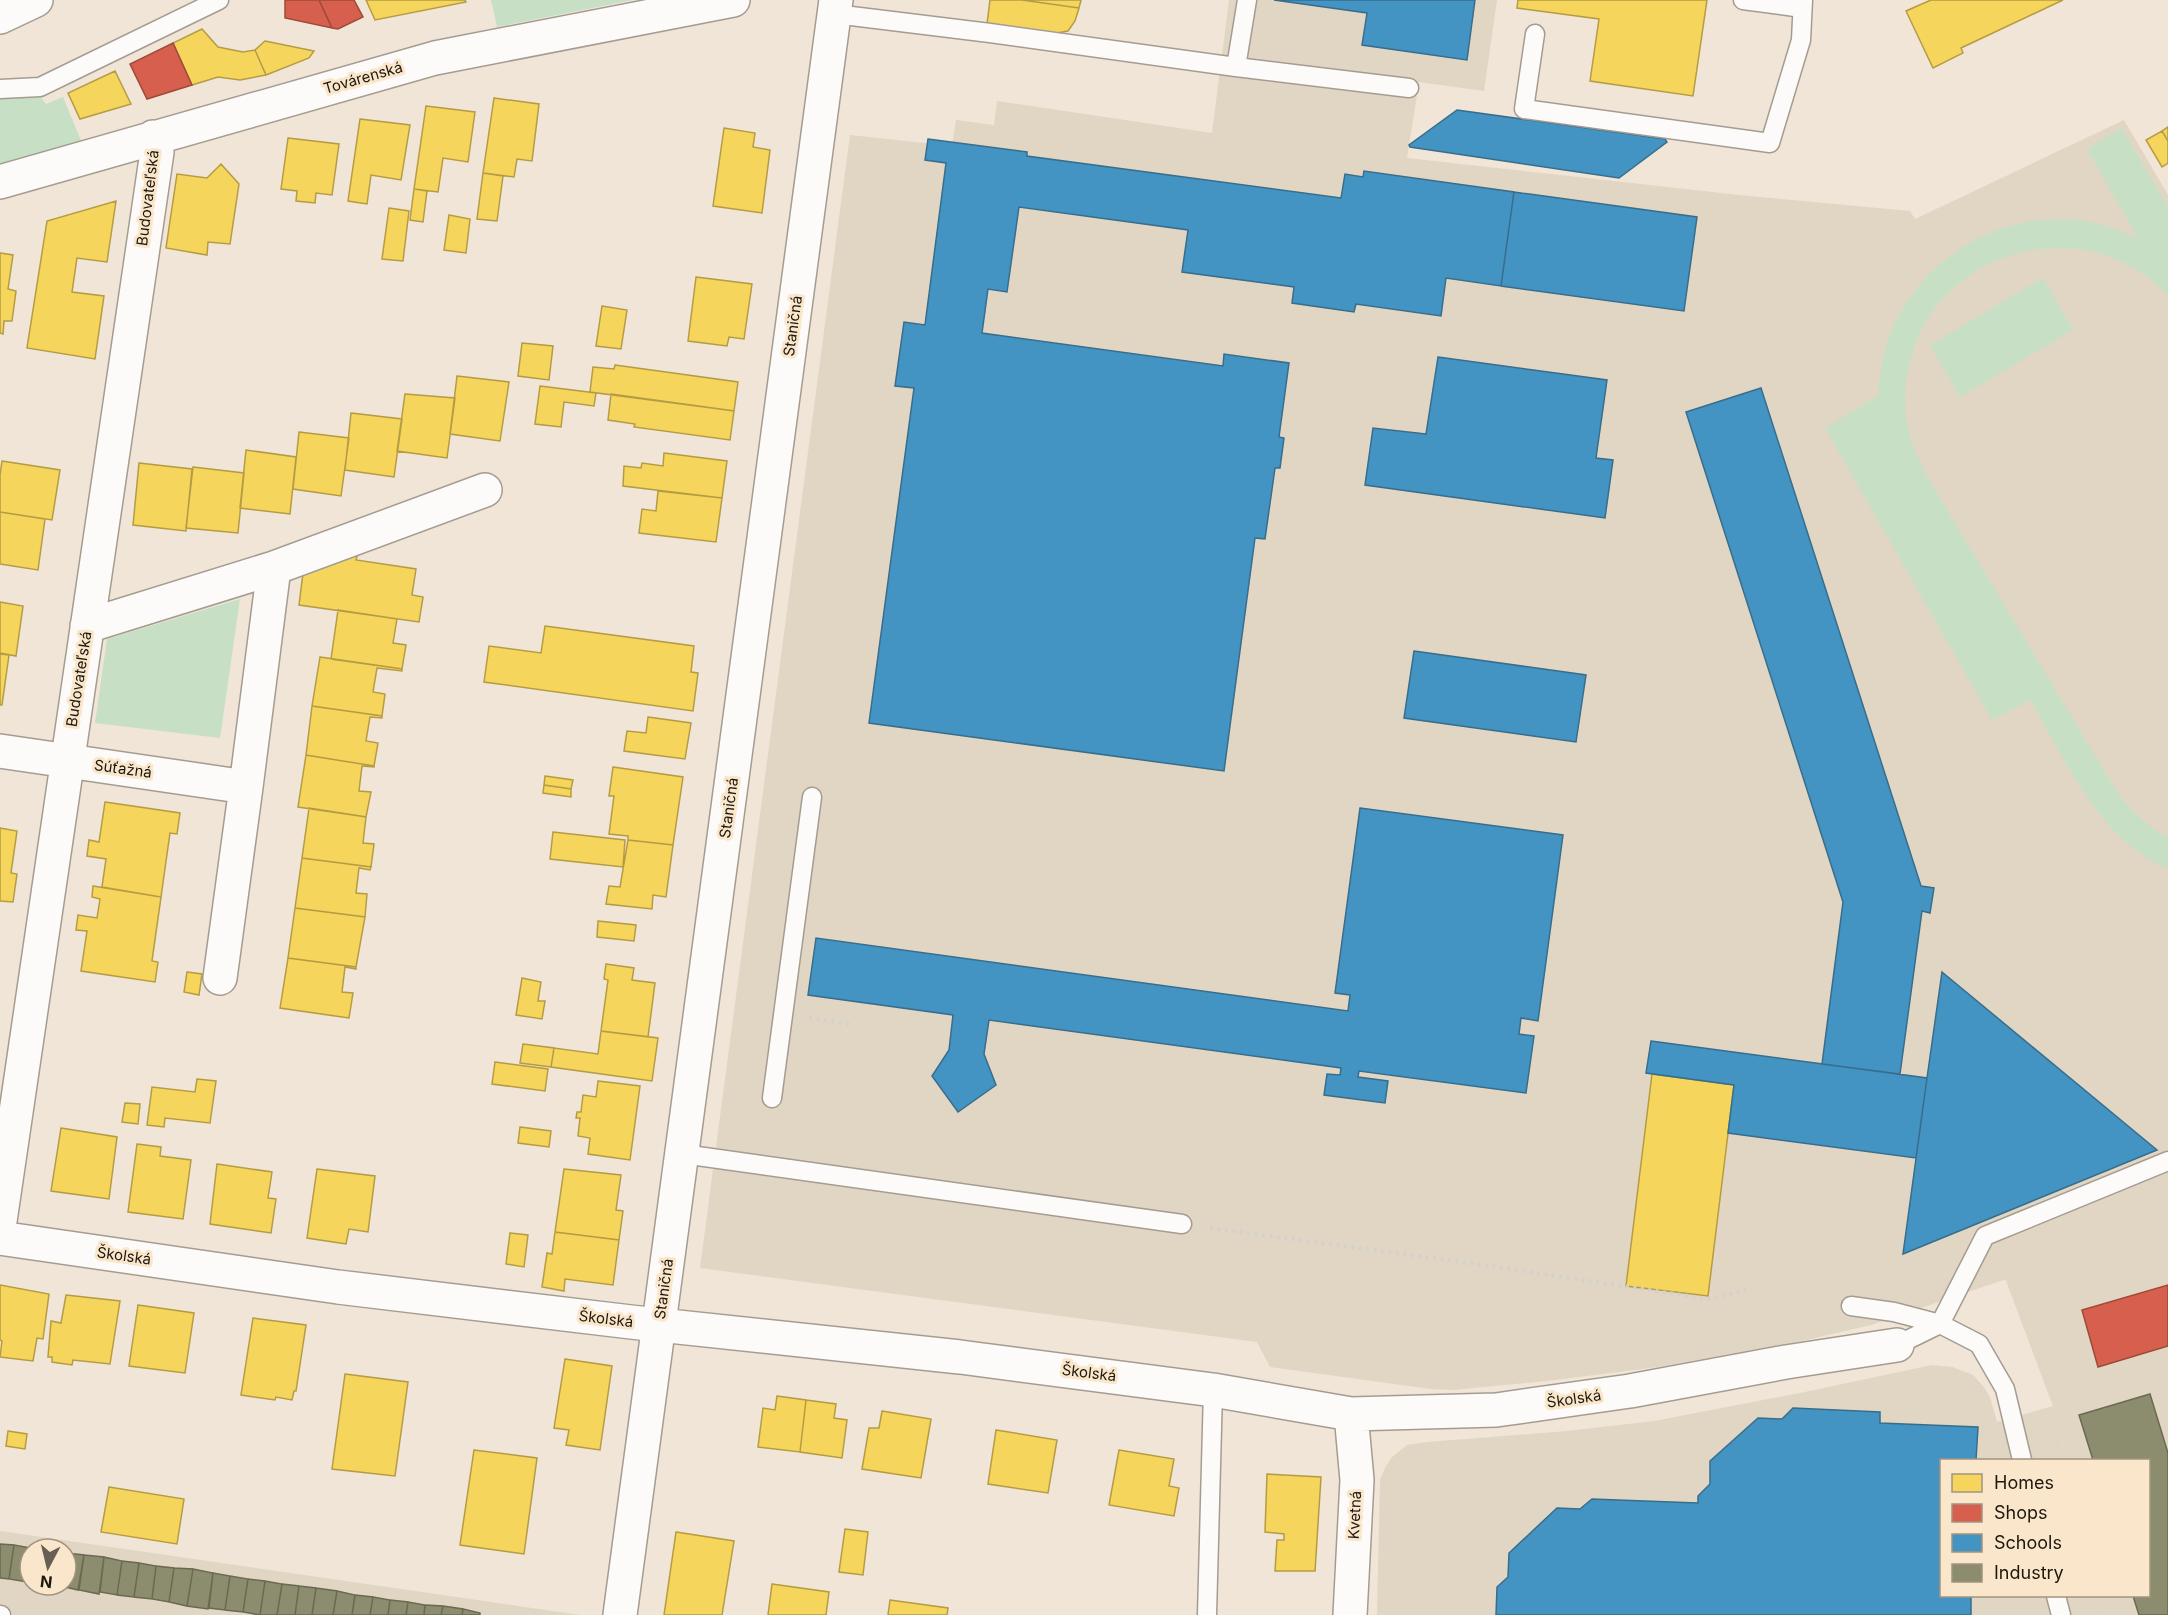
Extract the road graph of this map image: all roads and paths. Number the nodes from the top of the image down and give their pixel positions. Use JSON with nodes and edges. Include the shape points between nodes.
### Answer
{"nodes":[{"id":1,"x":36,"y":0,"type":"edge"},
{"id":2,"x":219,"y":0,"type":"edge"},
{"id":3,"x":733,"y":0,"type":"edge"},
{"id":4,"x":1247,"y":0,"type":"edge"},
{"id":5,"x":1743,"y":0,"type":"edge"},
{"id":6,"x":1803,"y":4,"type":"edge"},
{"id":7,"x":835,"y":7,"type":"edge"},
{"id":8,"x":0,"y":18,"type":"edge"},
{"id":9,"x":1535,"y":34,"type":"dead end"},
{"id":10,"x":1236,"y":67,"type":"junction"},
{"id":11,"x":1409,"y":88,"type":"dead end"},
{"id":12,"x":0,"y":89,"type":"edge"},
{"id":13,"x":153,"y":137,"type":"junction"},
{"id":14,"x":0,"y":182,"type":"edge"},
{"id":15,"x":485,"y":490,"type":"dead end"},
{"id":16,"x":274,"y":568,"type":"junction"},
{"id":17,"x":87,"y":626,"type":"junction"},
{"id":18,"x":0,"y":751,"type":"edge"},
{"id":19,"x":67,"y":761,"type":"junction"},
{"id":20,"x":246,"y":788,"type":"junction"},
{"id":21,"x":812,"y":797,"type":"dead end"},
{"id":22,"x":219,"y":978,"type":"dead end"},
{"id":23,"x":783,"y":1014,"type":"junction"},
{"id":24,"x":850,"y":1024,"type":"dead end"},
{"id":25,"x":772,"y":1098,"type":"dead end"},
{"id":26,"x":683,"y":1154,"type":"junction"},
{"id":27,"x":2168,"y":1161,"type":"edge"},
{"id":28,"x":0,"y":1221,"type":"edge"},
{"id":29,"x":1182,"y":1224,"type":"joint"},
{"id":30,"x":0,"y":1238,"type":"edge"},
{"id":31,"x":1746,"y":1290,"type":"dead end"},
{"id":32,"x":1851,"y":1306,"type":"dead end"},
{"id":33,"x":1940,"y":1324,"type":"junction"},
{"id":34,"x":659,"y":1325,"type":"junction"},
{"id":35,"x":1897,"y":1345,"type":"joint"},
{"id":36,"x":1213,"y":1390,"type":"junction"},
{"id":37,"x":1352,"y":1414,"type":"junction"},
{"id":38,"x":2022,"y":1459,"type":"edge"},
{"id":39,"x":2056,"y":1597,"type":"edge"},
{"id":40,"x":620,"y":1615,"type":"edge"},
{"id":41,"x":1207,"y":1615,"type":"edge"},
{"id":42,"x":1350,"y":1615,"type":"edge"},
{"id":43,"x":2061,"y":1615,"type":"edge"}],
"edges":[{"from":1,"to":8,"type":"street"},
{"from":2,"to":12,"type":"lane","via":[[40,87]]},
{"from":3,"to":13,"type":"street","name":"Továrenská","via":[[435,58]]},
{"from":4,"to":10,"type":"lane"},
{"from":5,"to":6,"type":"lane"},
{"from":6,"to":9,"type":"lane","via":[[1801,40],[1770,143],[1524,109]]},
{"from":7,"to":10,"type":"lane"},
{"from":7,"to":26,"type":"street","name":"Staničná"},
{"from":10,"to":11,"type":"lane"},
{"from":13,"to":14,"type":"street","name":"Továrenská"},
{"from":13,"to":17,"type":"street","name":"Budovateľská","via":[[157,152]]},
{"from":15,"to":16,"type":"street"},
{"from":16,"to":17,"type":"street"},
{"from":16,"to":20,"type":"street"},
{"from":17,"to":19,"type":"street","name":"Budovateľská"},
{"from":18,"to":19,"type":"street","name":"Súťažná"},
{"from":19,"to":20,"type":"street","name":"Súťažná"},
{"from":19,"to":28,"type":"street","name":"Budovateľská"},
{"from":20,"to":22,"type":"street"},
{"from":21,"to":23,"type":"lane"},
{"from":23,"to":24,"type":"path"},
{"from":23,"to":25,"type":"lane"},
{"from":26,"to":29,"type":"lane"},
{"from":26,"to":34,"type":"street","name":"Staničná"},
{"from":27,"to":33,"type":"lane","via":[[1985,1236]]},
{"from":29,"to":31,"type":"path","via":[[1708,1299]]},
{"from":30,"to":34,"type":"street","name":"Školská","via":[[338,1287]]},
{"from":32,"to":33,"type":"lane"},
{"from":33,"to":35,"type":"lane"},
{"from":33,"to":38,"type":"lane","via":[[1980,1344],[2005,1389]]},
{"from":34,"to":36,"type":"street","name":"Školská","via":[[960,1357]]},
{"from":34,"to":40,"type":"street","name":"Staničná"},
{"from":35,"to":37,"type":"street","name":"Školská","via":[[1496,1410]]},
{"from":36,"to":37,"type":"street","name":"Školská"},
{"from":36,"to":41,"type":"lane"},
{"from":37,"to":42,"type":"street","name":"Kvetná","via":[[1357,1480]]},
{"from":39,"to":43,"type":"lane"}]}
